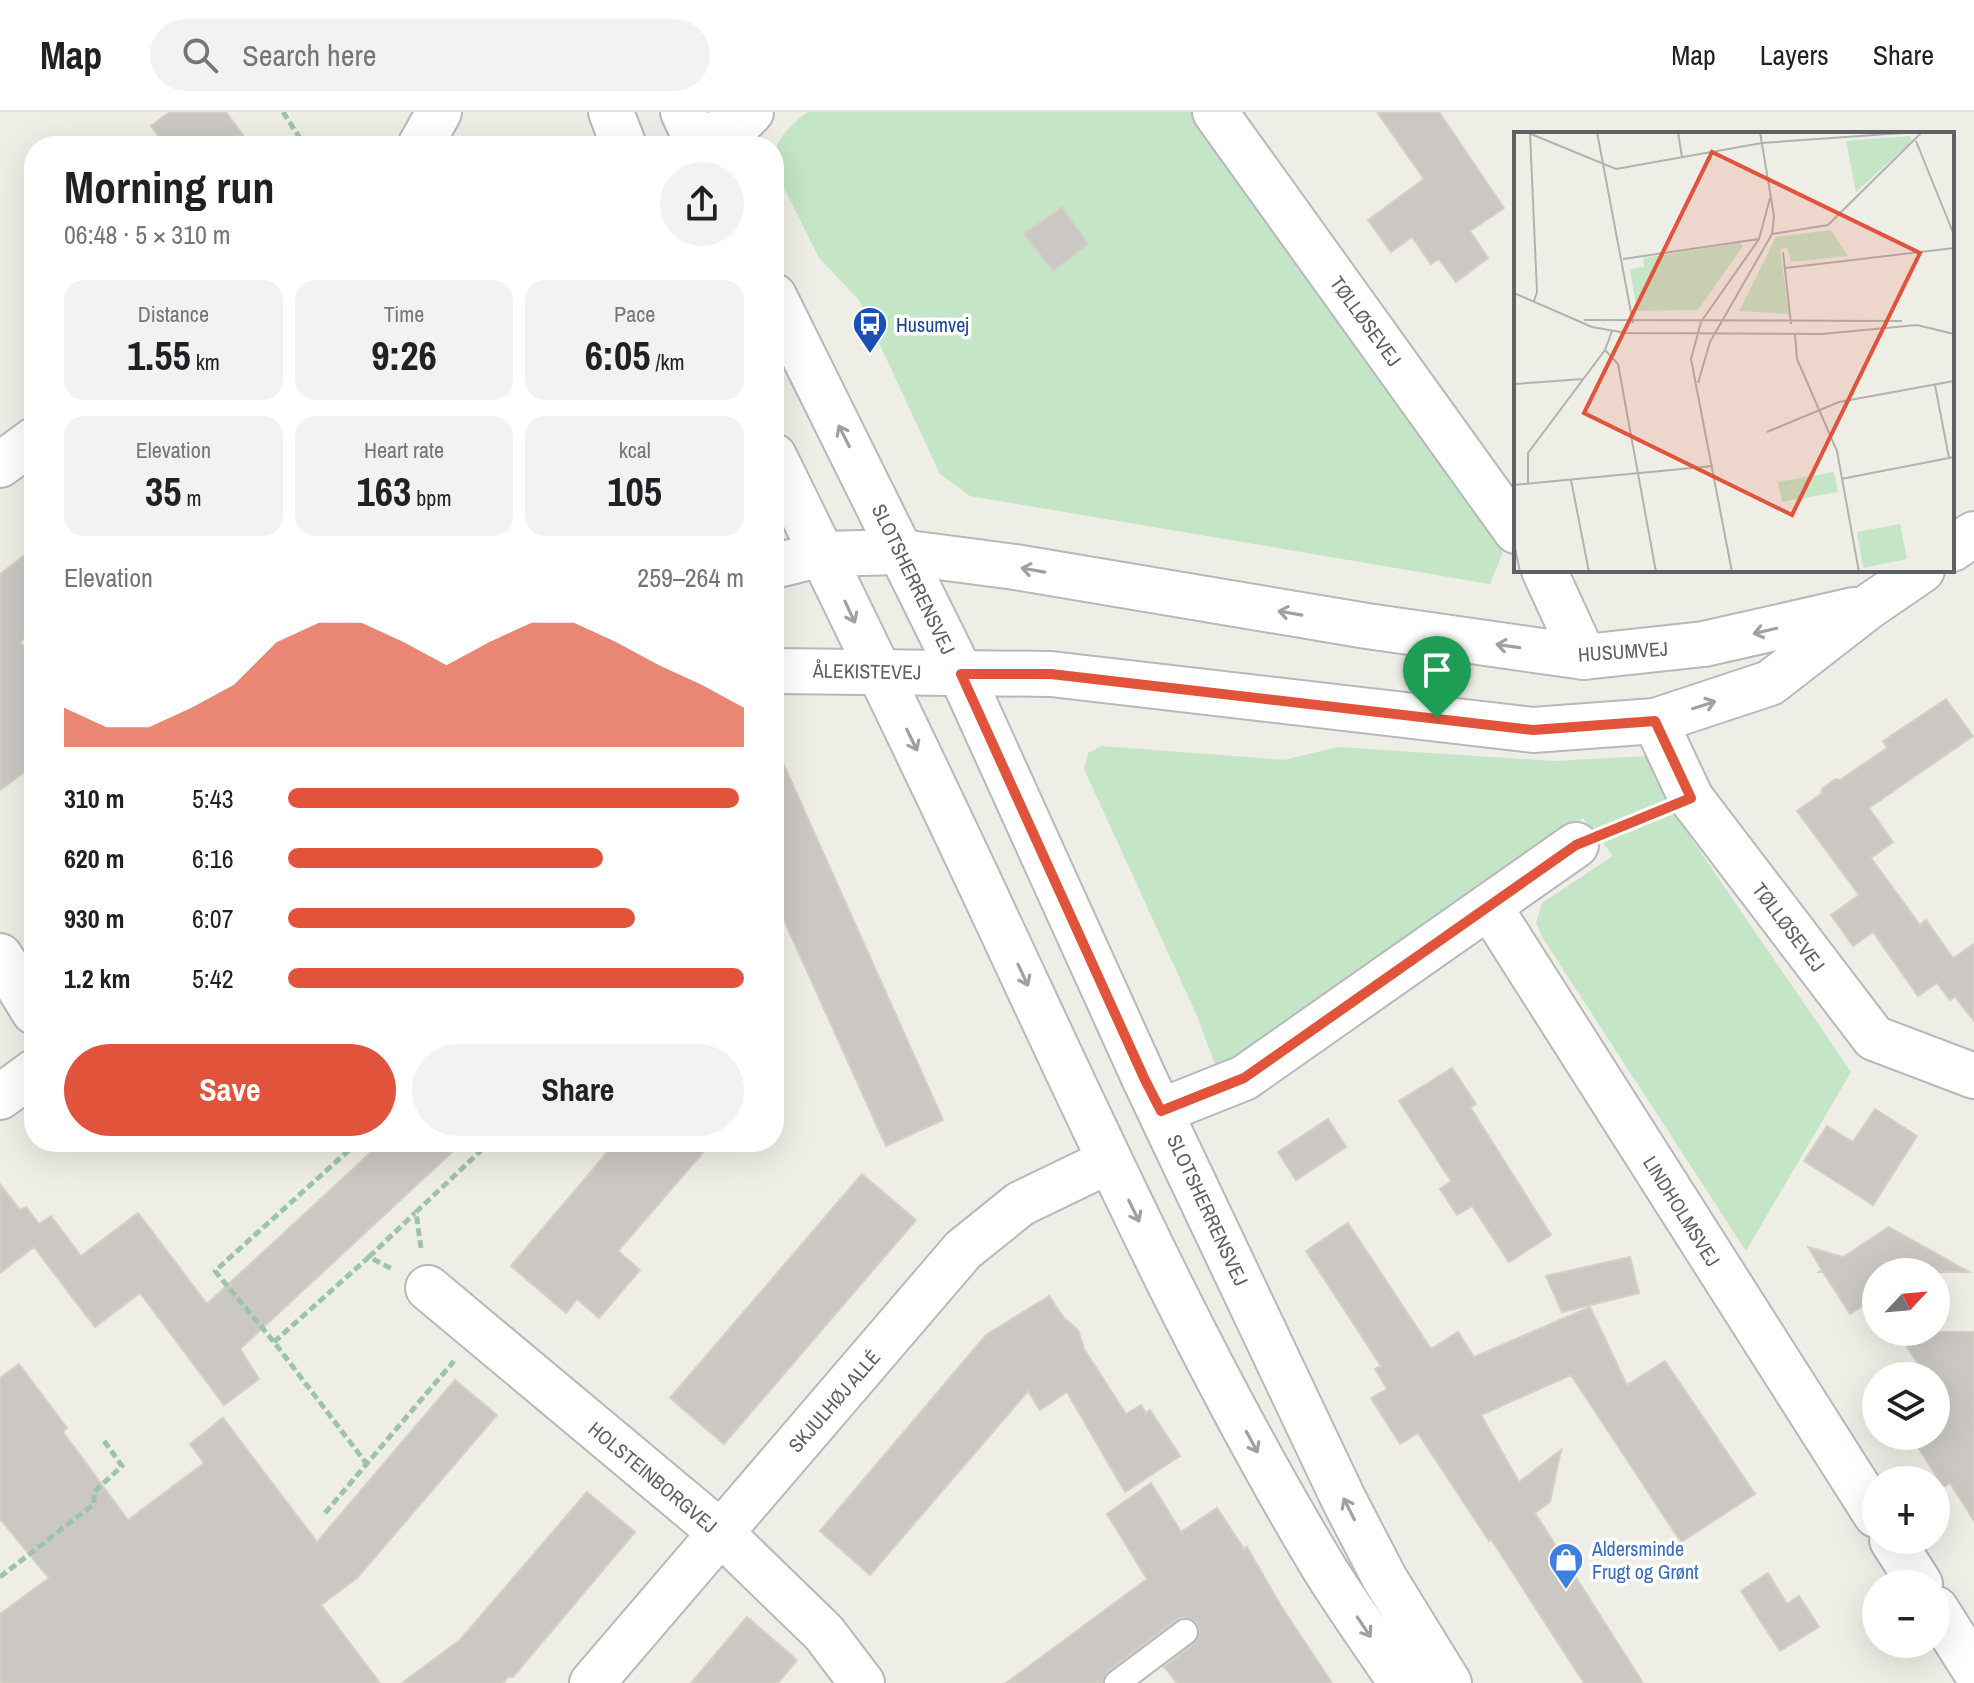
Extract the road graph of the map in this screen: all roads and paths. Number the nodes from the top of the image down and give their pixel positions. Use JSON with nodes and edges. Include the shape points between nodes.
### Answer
{"nodes":[{"id":1,"x":283,"y":112,"type":"edge"},
{"id":2,"x":439,"y":112,"type":"edge"},
{"id":3,"x":611,"y":112,"type":"edge"},
{"id":4,"x":751,"y":112,"type":"edge"},
{"id":5,"x":1215,"y":112,"type":"edge"},
{"id":6,"x":693,"y":134,"type":"edge"},
{"id":7,"x":299,"y":136,"type":"edge"},
{"id":8,"x":426,"y":136,"type":"edge"},
{"id":9,"x":620,"y":136,"type":"edge"},
{"id":10,"x":784,"y":316,"type":"edge"},
{"id":11,"x":24,"y":447,"type":"edge"},
{"id":12,"x":0,"y":465,"type":"edge"},
{"id":13,"x":784,"y":476,"type":"edge"},
{"id":14,"x":1514,"y":528,"type":"edge"},
{"id":15,"x":1974,"y":534,"type":"edge"},
{"id":16,"x":1954,"y":548,"type":"edge"},
{"id":17,"x":901,"y":552,"type":"junction"},
{"id":18,"x":823,"y":554,"type":"junction"},
{"id":19,"x":784,"y":564,"type":"edge"},
{"id":20,"x":1545,"y":572,"type":"edge"},
{"id":21,"x":1919,"y":572,"type":"edge"},
{"id":22,"x":1868,"y":607,"type":"junction"},
{"id":23,"x":1584,"y":657,"type":"junction"},
{"id":24,"x":878,"y":670,"type":"junction"},
{"id":25,"x":784,"y":671,"type":"edge"},
{"id":26,"x":961,"y":674,"type":"junction"},
{"id":27,"x":1655,"y":721,"type":"junction"},
{"id":28,"x":1691,"y":798,"type":"junction"},
{"id":29,"x":1576,"y":845,"type":"joint"},
{"id":30,"x":1489,"y":906,"type":"junction"},
{"id":31,"x":0,"y":956,"type":"edge"},
{"id":32,"x":24,"y":996,"type":"edge"},
{"id":33,"x":1974,"y":1076,"type":"edge"},
{"id":34,"x":24,"y":1079,"type":"edge"},
{"id":35,"x":0,"y":1097,"type":"edge"},
{"id":36,"x":1161,"y":1111,"type":"junction"},
{"id":37,"x":347,"y":1152,"type":"edge"},
{"id":38,"x":479,"y":1152,"type":"edge"},
{"id":39,"x":1109,"y":1161,"type":"junction"},
{"id":40,"x":416,"y":1212,"type":"junction"},
{"id":41,"x":369,"y":1257,"type":"junction"},
{"id":42,"x":428,"y":1288,"type":"junction"},
{"id":43,"x":274,"y":1342,"type":"junction"},
{"id":44,"x":460,"y":1354,"type":"dead end"},
{"id":45,"x":102,"y":1438,"type":"dead end"},
{"id":46,"x":366,"y":1463,"type":"junction"},
{"id":47,"x":1862,"y":1493,"type":"edge"},
{"id":48,"x":325,"y":1513,"type":"dead end"},
{"id":49,"x":721,"y":1533,"type":"junction"},
{"id":50,"x":0,"y":1577,"type":"edge"},
{"id":51,"x":1950,"y":1631,"type":"edge"},
{"id":52,"x":1185,"y":1632,"type":"dead end"},
{"id":53,"x":1974,"y":1669,"type":"edge"},
{"id":54,"x":592,"y":1683,"type":"edge"},
{"id":55,"x":862,"y":1683,"type":"edge"},
{"id":56,"x":1117,"y":1683,"type":"edge"},
{"id":57,"x":1401,"y":1683,"type":"edge"},
{"id":58,"x":1449,"y":1683,"type":"edge"}],
"edges":[{"from":1,"to":7,"type":"path"},
{"from":2,"to":8,"type":"street"},
{"from":3,"to":9,"type":"street"},
{"from":4,"to":6,"type":"street","via":[[744,119]]},
{"from":5,"to":14,"type":"street","name":"TØLLØSEVEJ"},
{"from":17,"to":10,"type":"street","name":"SLOTSHERRENSVEJ","one_way":true},
{"from":11,"to":12,"type":"street"},
{"from":13,"to":18,"type":"street"},
{"from":15,"to":16,"type":"street"},
{"from":17,"to":18,"type":"street"},
{"from":23,"to":17,"type":"street","name":"HUSUMVEJ","one_way":true},
{"from":17,"to":26,"type":"street","name":"SLOTSHERRENSVEJ"},
{"from":18,"to":19,"type":"street"},
{"from":18,"to":24,"type":"street","one_way":true},
{"from":20,"to":23,"type":"street"},
{"from":21,"to":22,"type":"street","name":"HUSUMVEJ"},
{"from":22,"to":23,"type":"street","name":"HUSUMVEJ","one_way":true,"via":[[1704,644]]},
{"from":27,"to":22,"type":"street","name":"HUSUMVEJ","one_way":true,"via":[[1770,683]]},
{"from":24,"to":25,"type":"street","name":"ÅLEKISTEVEJ"},
{"from":24,"to":26,"type":"street","name":"ÅLEKISTEVEJ"},
{"from":24,"to":39,"type":"street","one_way":true},
{"from":26,"to":27,"type":"street","name":"HUSUMVEJ","via":[[1051,674],[1533,730]]},
{"from":26,"to":36,"type":"street","name":"SLOTSHERRENSVEJ"},
{"from":27,"to":28,"type":"street","name":"TØLLØSEVEJ"},
{"from":28,"to":29,"type":"path"},
{"from":28,"to":33,"type":"street","name":"TØLLØSEVEJ","via":[[1874,1038]]},
{"from":29,"to":30,"type":"street"},
{"from":30,"to":36,"type":"street","via":[[1244,1078]]},
{"from":30,"to":47,"type":"street","name":"LINDHOLMSVEJ"},
{"from":31,"to":32,"type":"street"},
{"from":34,"to":35,"type":"street"},
{"from":58,"to":36,"type":"street","name":"SLOTSHERRENSVEJ","one_way":true,"via":[[1344,1500]]},
{"from":37,"to":43,"type":"path","via":[[215,1271]]},
{"from":38,"to":40,"type":"path"},
{"from":39,"to":49,"type":"street","name":"SKJULHØJ ALLÉ","via":[[1020,1204],[963,1250]]},
{"from":39,"to":57,"type":"street","one_way":true,"via":[[1256,1450],[1326,1571]]},
{"from":40,"to":41,"type":"path"},
{"from":40,"to":42,"type":"path"},
{"from":41,"to":42,"type":"path"},
{"from":41,"to":43,"type":"path"},
{"from":42,"to":49,"type":"street","name":"HOLSTEINBORGVEJ"},
{"from":43,"to":46,"type":"path"},
{"from":44,"to":46,"type":"path"},
{"from":45,"to":50,"type":"path","via":[[122,1466],[94,1492],[94,1504]]},
{"from":46,"to":48,"type":"path"},
{"from":49,"to":54,"type":"street","name":"SKJULHØJ ALLÉ"},
{"from":49,"to":55,"type":"street","name":"HOLSTEINBORGVEJ","via":[[824,1633]]},
{"from":51,"to":53,"type":"street"},
{"from":52,"to":56,"type":"lane"}]}
